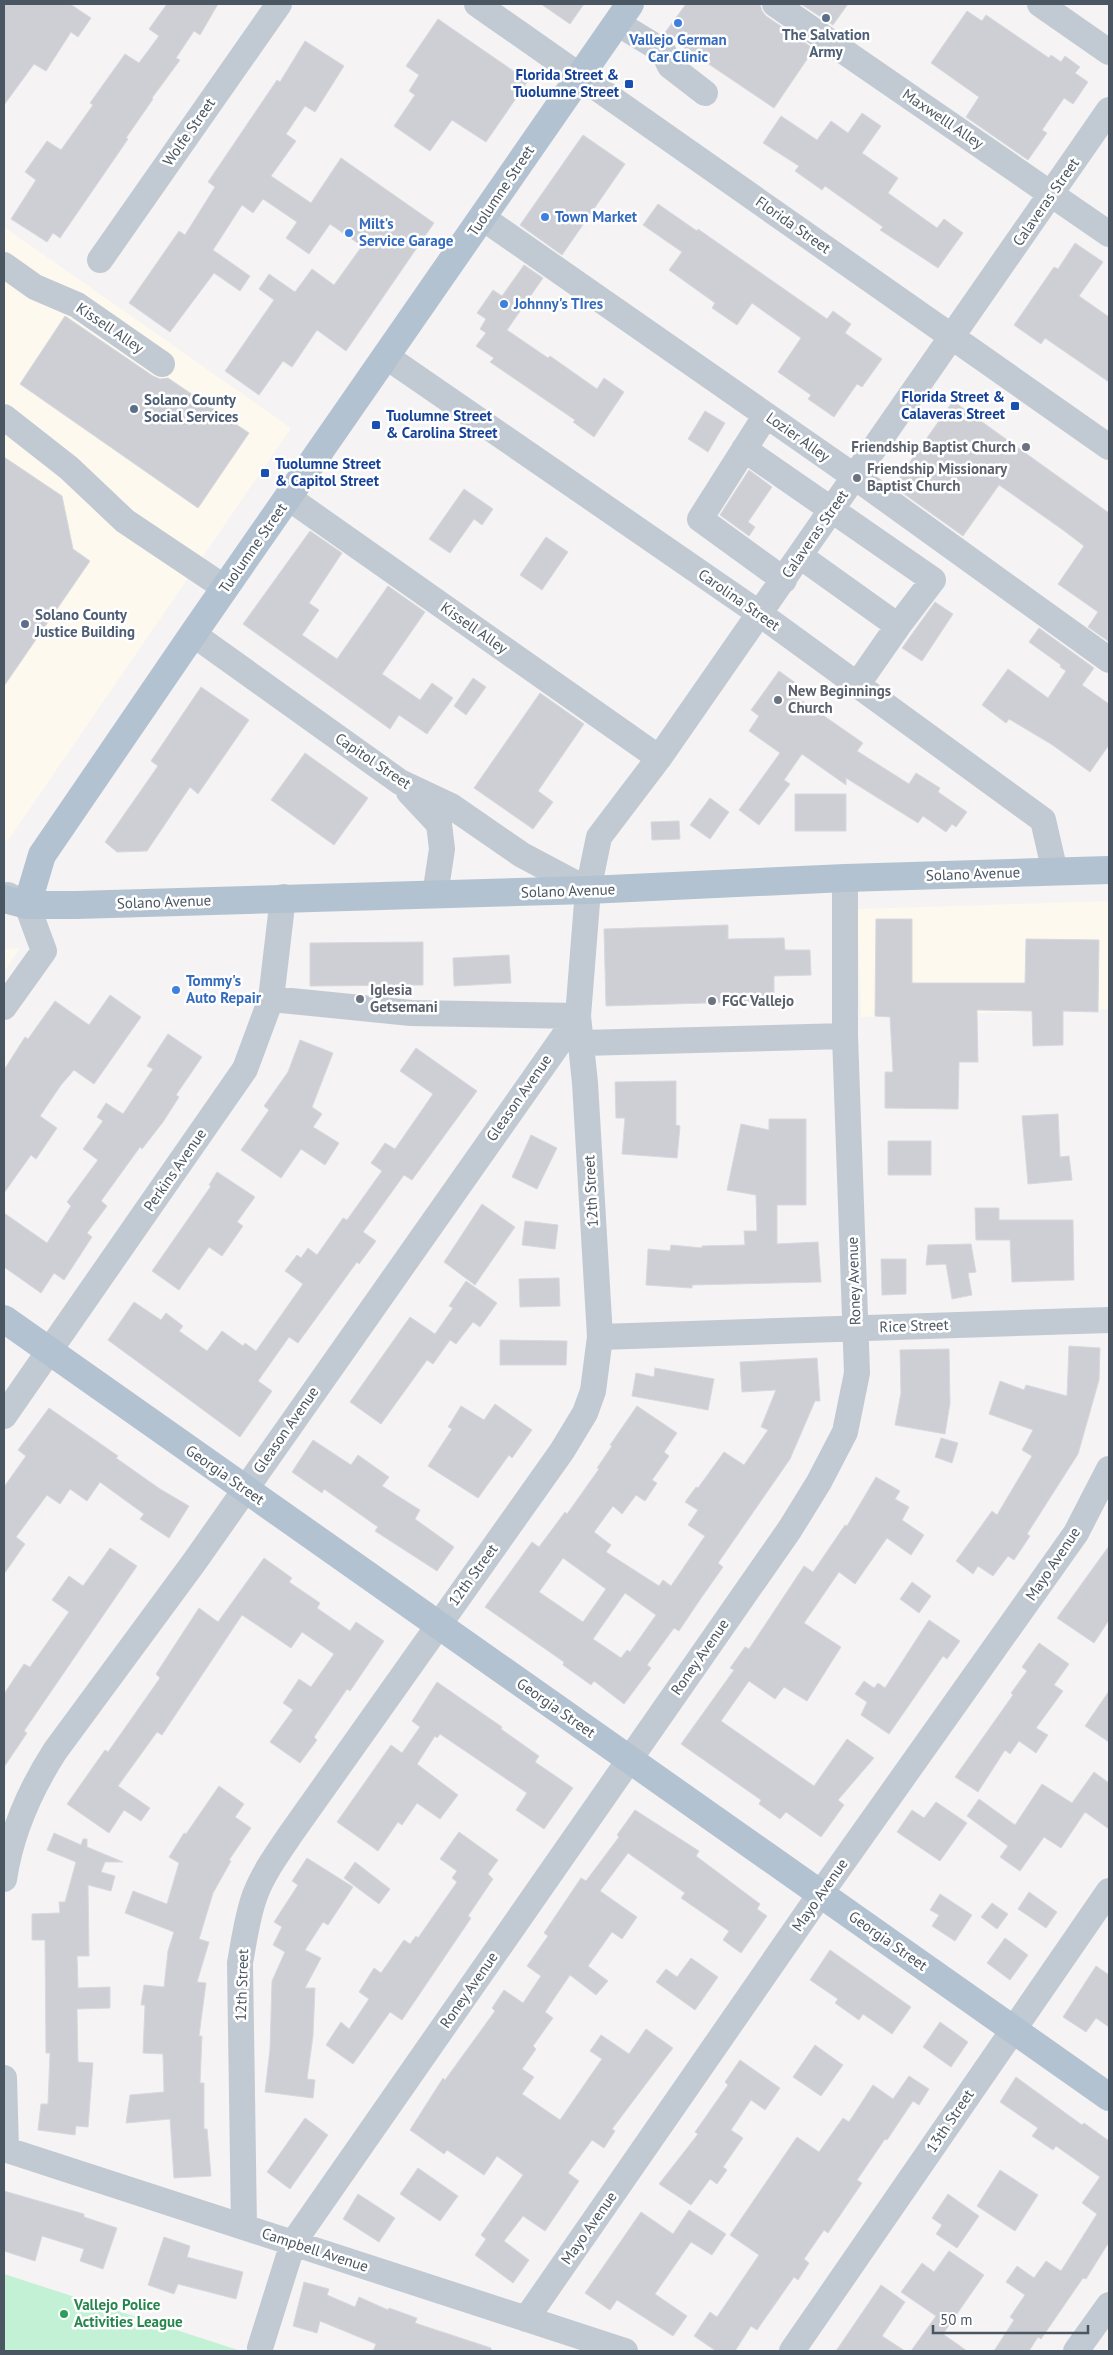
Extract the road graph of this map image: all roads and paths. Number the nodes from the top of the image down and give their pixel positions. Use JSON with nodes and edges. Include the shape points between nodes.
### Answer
{"nodes":[{"id":1,"x":279,"y":4,"type":"edge"},
{"id":2,"x":477,"y":4,"type":"edge"},
{"id":3,"x":775,"y":4,"type":"edge"},
{"id":4,"x":1040,"y":4,"type":"edge"},
{"id":5,"x":624,"y":13,"type":"edge"},
{"id":6,"x":1109,"y":52,"type":"edge"},
{"id":7,"x":580,"y":76,"type":"junction"},
{"id":8,"x":706,"y":93,"type":"dead end"},
{"id":9,"x":1109,"y":110,"type":"edge"},
{"id":10,"x":1052,"y":193,"type":"junction"},
{"id":11,"x":483,"y":218,"type":"junction"},
{"id":12,"x":1109,"y":234,"type":"edge"},
{"id":13,"x":100,"y":260,"type":"dead end"},
{"id":14,"x":4,"y":265,"type":"edge"},
{"id":15,"x":952,"y":337,"type":"junction"},
{"id":16,"x":387,"y":357,"type":"junction"},
{"id":17,"x":162,"y":364,"type":"dead end"},
{"id":18,"x":766,"y":415,"type":"junction"},
{"id":19,"x":4,"y":417,"type":"edge"},
{"id":20,"x":1109,"y":447,"type":"edge"},
{"id":21,"x":744,"y":449,"type":"junction"},
{"id":22,"x":855,"y":477,"type":"junction"},
{"id":23,"x":289,"y":498,"type":"junction"},
{"id":24,"x":832,"y":510,"type":"junction"},
{"id":25,"x":800,"y":556,"type":"junction"},
{"id":26,"x":784,"y":580,"type":"junction"},
{"id":27,"x":225,"y":588,"type":"junction"},
{"id":28,"x":760,"y":614,"type":"junction"},
{"id":29,"x":898,"y":626,"type":"junction"},
{"id":30,"x":193,"y":634,"type":"junction"},
{"id":31,"x":1109,"y":660,"type":"edge"},
{"id":32,"x":857,"y":685,"type":"junction"},
{"id":33,"x":659,"y":758,"type":"junction"},
{"id":34,"x":400,"y":782,"type":"junction"},
{"id":35,"x":1109,"y":870,"type":"edge"},
{"id":36,"x":1055,"y":872,"type":"junction"},
{"id":37,"x":845,"y":878,"type":"junction"},
{"id":38,"x":588,"y":890,"type":"junction"},
{"id":39,"x":4,"y":892,"type":"edge"},
{"id":40,"x":435,"y":895,"type":"junction"},
{"id":41,"x":283,"y":897,"type":"junction"},
{"id":42,"x":12,"y":906,"type":"edge"},
{"id":43,"x":271,"y":999,"type":"junction"},
{"id":44,"x":4,"y":1007,"type":"edge"},
{"id":45,"x":578,"y":1016,"type":"junction"},
{"id":46,"x":845,"y":1036,"type":"junction"},
{"id":47,"x":582,"y":1043,"type":"junction"},
{"id":48,"x":4,"y":1319,"type":"edge"},
{"id":49,"x":1109,"y":1320,"type":"edge"},
{"id":50,"x":856,"y":1328,"type":"junction"},
{"id":51,"x":600,"y":1337,"type":"junction"},
{"id":52,"x":50,"y":1351,"type":"junction"},
{"id":53,"x":4,"y":1416,"type":"edge"},
{"id":54,"x":1109,"y":1469,"type":"edge"},
{"id":55,"x":245,"y":1489,"type":"junction"},
{"id":56,"x":438,"y":1625,"type":"junction"},
{"id":57,"x":628,"y":1759,"type":"junction"},
{"id":58,"x":4,"y":1880,"type":"edge"},
{"id":59,"x":1109,"y":1891,"type":"edge"},
{"id":60,"x":821,"y":1894,"type":"junction"},
{"id":61,"x":1013,"y":2029,"type":"junction"},
{"id":62,"x":4,"y":2078,"type":"edge"},
{"id":63,"x":1109,"y":2098,"type":"edge"},
{"id":64,"x":5,"y":2150,"type":"edge"},
{"id":65,"x":244,"y":2227,"type":"junction"},
{"id":66,"x":294,"y":2243,"type":"junction"},
{"id":67,"x":1109,"y":2305,"type":"edge"},
{"id":68,"x":526,"y":2319,"type":"junction"},
{"id":69,"x":260,"y":2348,"type":"dead end"},
{"id":70,"x":625,"y":2351,"type":"edge"},
{"id":71,"x":792,"y":2351,"type":"edge"},
{"id":72,"x":1076,"y":2351,"type":"edge"}],
"edges":[{"from":1,"to":13,"type":"street","name":"Wolfe Street"},
{"from":2,"to":7,"type":"street","name":"Florida Street"},
{"from":3,"to":10,"type":"street","name":"Maxwelll Alley"},
{"from":4,"to":6,"type":"street"},
{"from":5,"to":7,"type":"main road","name":"Tuolumne Street"},
{"from":5,"to":8,"type":"street","via":[[664,51],[670,66]]},
{"from":7,"to":11,"type":"main road","name":"Tuolumne Street"},
{"from":7,"to":15,"type":"street","name":"Florida Street"},
{"from":9,"to":10,"type":"street","name":"Calaveras Street"},
{"from":10,"to":12,"type":"street","name":"Maxwelll Alley"},
{"from":10,"to":15,"type":"street","name":"Calaveras Street"},
{"from":11,"to":16,"type":"main road","name":"Tuolumne Street"},
{"from":11,"to":18,"type":"street","name":"Lozier Alley"},
{"from":14,"to":17,"type":"street","name":"Kissell Alley","via":[[35,287],[77,304]]},
{"from":15,"to":20,"type":"street","name":"Florida Street"},
{"from":15,"to":22,"type":"street","name":"Calaveras Street"},
{"from":16,"to":23,"type":"main road","name":"Tuolumne Street"},
{"from":16,"to":28,"type":"street","name":"Carolina Street"},
{"from":18,"to":21,"type":"street"},
{"from":18,"to":22,"type":"street","name":"Lozier Alley"},
{"from":19,"to":27,"type":"street","via":[[69,468],[125,521]]},
{"from":21,"to":24,"type":"street"},
{"from":21,"to":26,"type":"street","via":[[700,519]]},
{"from":22,"to":24,"type":"street","name":"Calaveras Street"},
{"from":22,"to":31,"type":"street","name":"Lozier Alley"},
{"from":23,"to":27,"type":"main road","name":"Tuolumne Street"},
{"from":23,"to":33,"type":"street","name":"Kissell Alley"},
{"from":24,"to":25,"type":"street","name":"Calaveras Street"},
{"from":24,"to":29,"type":"street","via":[[932,580]]},
{"from":25,"to":26,"type":"street","name":"Calaveras Street"},
{"from":25,"to":29,"type":"street"},
{"from":26,"to":28,"type":"street","name":"Calaveras Street"},
{"from":27,"to":30,"type":"main road","name":"Tuolumne Street"},
{"from":28,"to":32,"type":"street","name":"Carolina Street"},
{"from":28,"to":33,"type":"street","name":"Calaveras Street"},
{"from":29,"to":32,"type":"street"},
{"from":30,"to":34,"type":"street","name":"Capitol Street"},
{"from":30,"to":42,"type":"main road","name":"Tuolumne Street","via":[[42,855]]},
{"from":32,"to":36,"type":"street","name":"Carolina Street","via":[[1043,820]]},
{"from":33,"to":38,"type":"street","name":"Calaveras Street","via":[[599,837]]},
{"from":34,"to":38,"type":"street","name":"Capitol Street","via":[[451,806],[522,855]]},
{"from":34,"to":40,"type":"street","via":[[439,824],[442,849]]},
{"from":35,"to":36,"type":"main road","name":"Solano Avenue"},
{"from":36,"to":37,"type":"main road","name":"Solano Avenue"},
{"from":37,"to":38,"type":"main road","name":"Solano Avenue"},
{"from":37,"to":46,"type":"street","name":"Roney Avenue"},
{"from":38,"to":40,"type":"main road","name":"Solano Avenue"},
{"from":38,"to":45,"type":"street","name":"12th Street"},
{"from":39,"to":42,"type":"street"},
{"from":40,"to":41,"type":"main road","name":"Solano Avenue"},
{"from":41,"to":42,"type":"main road","name":"Solano Avenue"},
{"from":41,"to":43,"type":"street","name":"Perkins Avenue"},
{"from":42,"to":44,"type":"street","via":[[44,951]]},
{"from":43,"to":45,"type":"street","via":[[411,1013]]},
{"from":43,"to":52,"type":"street","name":"Perkins Avenue","via":[[244,1069]]},
{"from":45,"to":47,"type":"street","name":"12th Street"},
{"from":45,"to":55,"type":"street","name":"Gleason Avenue"},
{"from":46,"to":47,"type":"street"},
{"from":46,"to":50,"type":"street","name":"Roney Avenue"},
{"from":47,"to":51,"type":"street","name":"12th Street"},
{"from":48,"to":52,"type":"main road","name":"Georgia Street"},
{"from":49,"to":50,"type":"street","name":"Rice Street"},
{"from":50,"to":51,"type":"street","name":"Rice Street"},
{"from":50,"to":57,"type":"street","name":"Roney Avenue","via":[[857,1372],[845,1432],[819,1482],[790,1529]]},
{"from":51,"to":56,"type":"street","name":"12th Street","via":[[593,1391],[585,1414]]},
{"from":52,"to":53,"type":"street","name":"Perkins Avenue"},
{"from":52,"to":55,"type":"main road","name":"Georgia Street"},
{"from":54,"to":60,"type":"street","name":"Mayo Avenue","via":[[1076,1533]]},
{"from":55,"to":56,"type":"main road","name":"Georgia Street"},
{"from":55,"to":58,"type":"street","name":"Gleason Avenue","via":[[45,1766],[9,1848]]},
{"from":56,"to":57,"type":"main road","name":"Georgia Street"},
{"from":56,"to":65,"type":"street","name":"12th Street","via":[[290,1835],[255,1895],[240,1963]]},
{"from":57,"to":60,"type":"main road","name":"Georgia Street"},
{"from":57,"to":66,"type":"street","name":"Roney Avenue"},
{"from":59,"to":61,"type":"street","name":"13th Street"},
{"from":60,"to":61,"type":"main road","name":"Georgia Street"},
{"from":60,"to":68,"type":"street","name":"Mayo Avenue"},
{"from":61,"to":63,"type":"main road","name":"Georgia Street"},
{"from":61,"to":71,"type":"street","name":"13th Street"},
{"from":62,"to":64,"type":"street"},
{"from":64,"to":65,"type":"street","name":"Campbell Avenue"},
{"from":65,"to":66,"type":"street","name":"Campbell Avenue"},
{"from":66,"to":68,"type":"street","name":"Campbell Avenue"},
{"from":66,"to":69,"type":"street","name":"Roney Avenue"},
{"from":67,"to":72,"type":"street"},
{"from":68,"to":70,"type":"street","name":"Campbell Avenue"}]}
